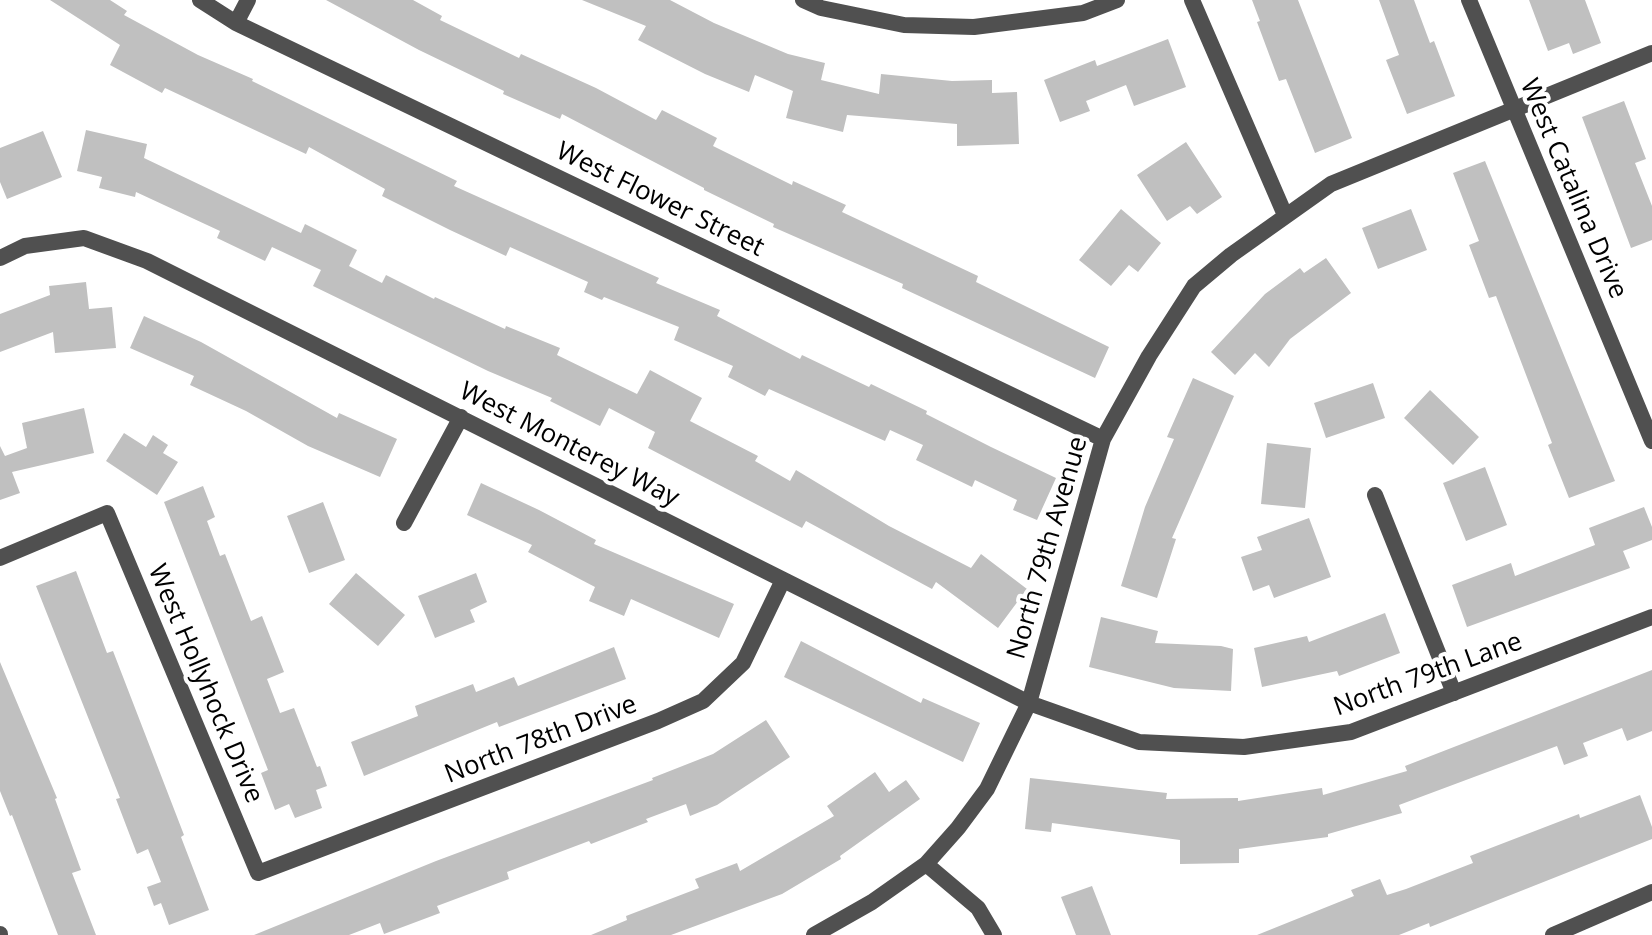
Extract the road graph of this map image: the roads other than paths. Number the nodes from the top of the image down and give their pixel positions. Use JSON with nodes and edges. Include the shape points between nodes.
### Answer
{"nodes":[{"id":1,"x":200,"y":0,"type":"edge"},
{"id":2,"x":248,"y":0,"type":"edge"},
{"id":3,"x":803,"y":0,"type":"edge"},
{"id":4,"x":1117,"y":0,"type":"edge"},
{"id":5,"x":1192,"y":0,"type":"edge"},
{"id":6,"x":1469,"y":0,"type":"edge"},
{"id":7,"x":236,"y":23,"type":"junction"},
{"id":8,"x":1652,"y":53,"type":"edge"},
{"id":9,"x":1514,"y":108,"type":"junction"},
{"id":10,"x":1285,"y":215,"type":"junction"},
{"id":11,"x":0,"y":258,"type":"edge"},
{"id":12,"x":461,"y":417,"type":"junction"},
{"id":13,"x":1103,"y":439,"type":"junction"},
{"id":14,"x":1652,"y":441,"type":"edge"},
{"id":15,"x":1375,"y":495,"type":"dead end"},
{"id":16,"x":404,"y":523,"type":"dead end"},
{"id":17,"x":0,"y":558,"type":"edge"},
{"id":18,"x":783,"y":580,"type":"junction"},
{"id":19,"x":1652,"y":617,"type":"edge"},
{"id":20,"x":1454,"y":693,"type":"junction"},
{"id":21,"x":1029,"y":703,"type":"junction"},
{"id":22,"x":926,"y":864,"type":"junction"},
{"id":23,"x":258,"y":873,"type":"joint"},
{"id":24,"x":1652,"y":892,"type":"edge"},
{"id":25,"x":814,"y":935,"type":"edge"},
{"id":26,"x":994,"y":935,"type":"edge"},
{"id":27,"x":1553,"y":935,"type":"edge"}],
"edges":[{"from":1,"to":7,"type":"street","name":"West Flower Street"},
{"from":2,"to":7,"type":"street"},
{"from":3,"to":4,"type":"street","via":[[904,25],[974,27],[1083,13]]},
{"from":5,"to":10,"type":"street"},
{"from":6,"to":9,"type":"street","name":"West Catalina Drive"},
{"from":7,"to":13,"type":"street","name":"West Flower Street"},
{"from":8,"to":9,"type":"street","name":"North 79th Avenue"},
{"from":9,"to":10,"type":"street","name":"North 79th Avenue","via":[[1331,184]]},
{"from":9,"to":14,"type":"street","name":"West Catalina Drive"},
{"from":10,"to":13,"type":"street","name":"North 79th Avenue","via":[[1194,286]]},
{"from":11,"to":12,"type":"street","name":"West Monterey Way","via":[[25,246],[84,238],[147,261]]},
{"from":12,"to":16,"type":"street"},
{"from":12,"to":18,"type":"street","name":"West Monterey Way"},
{"from":13,"to":21,"type":"street","name":"North 79th Avenue"},
{"from":15,"to":20,"type":"street"},
{"from":17,"to":23,"type":"street","name":"West Hollyhock Drive","via":[[107,513]]},
{"from":18,"to":21,"type":"street","name":"West Monterey Way"},
{"from":18,"to":23,"type":"street","name":"North 78th Drive","via":[[743,663],[703,701]]},
{"from":19,"to":20,"type":"street","name":"North 79th Lane"},
{"from":20,"to":21,"type":"street","name":"North 79th Lane","via":[[1351,732],[1244,747],[1139,742]]},
{"from":21,"to":22,"type":"street","name":"North 79th Avenue","via":[[987,789]]},
{"from":22,"to":25,"type":"street","name":"North 79th Avenue"},
{"from":22,"to":26,"type":"street","via":[[978,908]]},
{"from":24,"to":27,"type":"street"}]}
